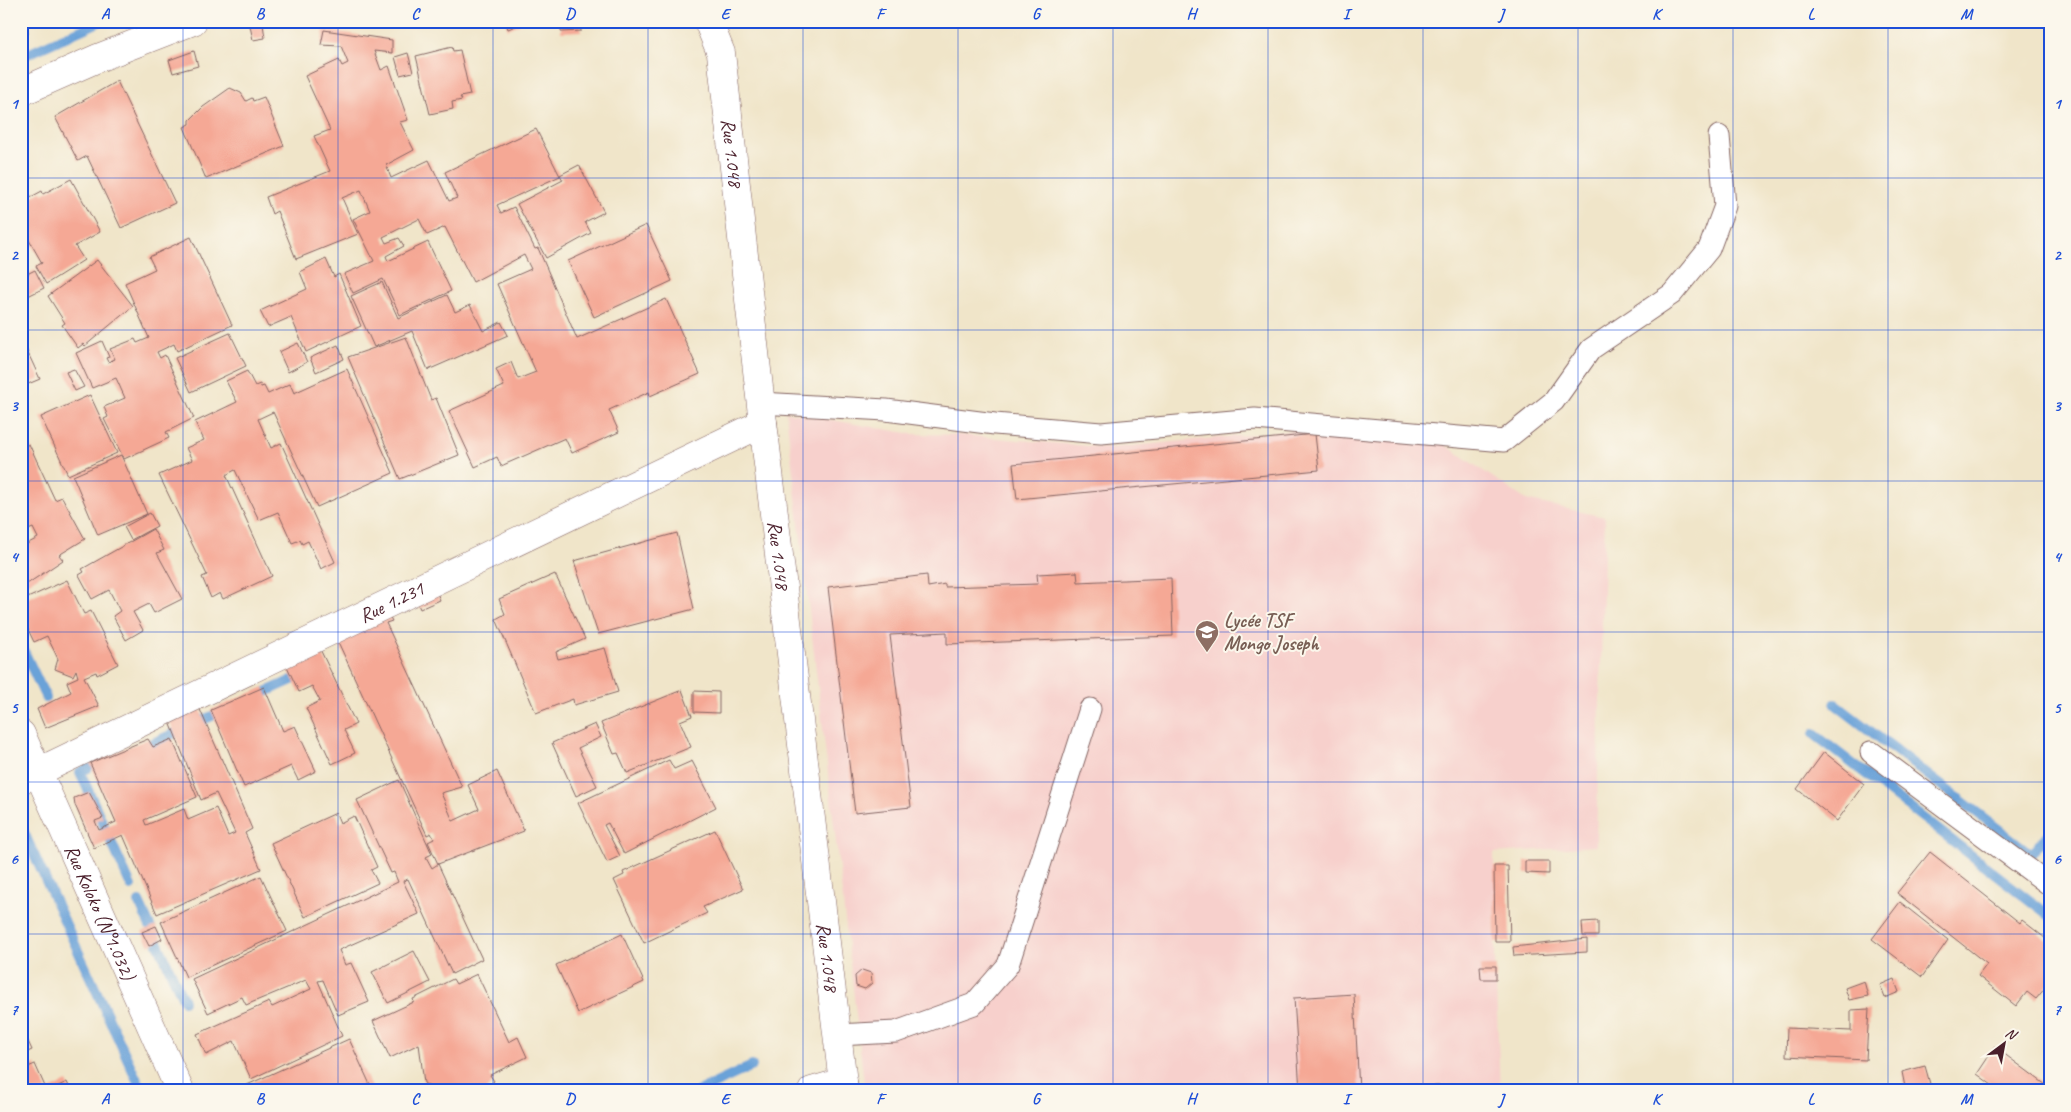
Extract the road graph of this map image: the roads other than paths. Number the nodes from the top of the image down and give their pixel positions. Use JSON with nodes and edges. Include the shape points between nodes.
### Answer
{"nodes":[{"id":1,"x":193,"y":21,"type":"edge"},
{"id":2,"x":708,"y":21,"type":"edge"},
{"id":3,"x":21,"y":92,"type":"edge"},
{"id":4,"x":1719,"y":136,"type":"dead end"},
{"id":5,"x":762,"y":413,"type":"junction"},
{"id":6,"x":1090,"y":709,"type":"dead end"},
{"id":7,"x":21,"y":734,"type":"edge"},
{"id":8,"x":1871,"y":752,"type":"dead end"},
{"id":9,"x":30,"y":776,"type":"edge"},
{"id":10,"x":2050,"y":885,"type":"edge"},
{"id":11,"x":837,"y":1035,"type":"junction"},
{"id":12,"x":843,"y":1087,"type":"edge"},
{"id":13,"x":180,"y":1091,"type":"edge"},
{"id":14,"x":812,"y":1091,"type":"edge"}],
"edges":[{"from":1,"to":3,"type":"street"},
{"from":2,"to":5,"type":"street","name":"Rue 1.048","via":[[721,53]]},
{"from":4,"to":5,"type":"lane","via":[[1725,206],[1708,249],[1672,294],[1591,349],[1554,401],[1504,441],[1255,419],[1101,433],[886,410]]},
{"from":5,"to":9,"type":"street","name":"Rue 1.231"},
{"from":5,"to":11,"type":"street","name":"Rue 1.048"},
{"from":6,"to":11,"type":"lane","via":[[1008,965],[974,1004],[896,1032]]},
{"from":7,"to":9,"type":"street","name":"Rue Koloko (N°1.032)"},
{"from":8,"to":10,"type":"lane"},
{"from":9,"to":13,"type":"street","name":"Rue Koloko (N°1.032)"},
{"from":11,"to":12,"type":"street","name":"Rue 1.048"},
{"from":12,"to":14,"type":"street"}]}
